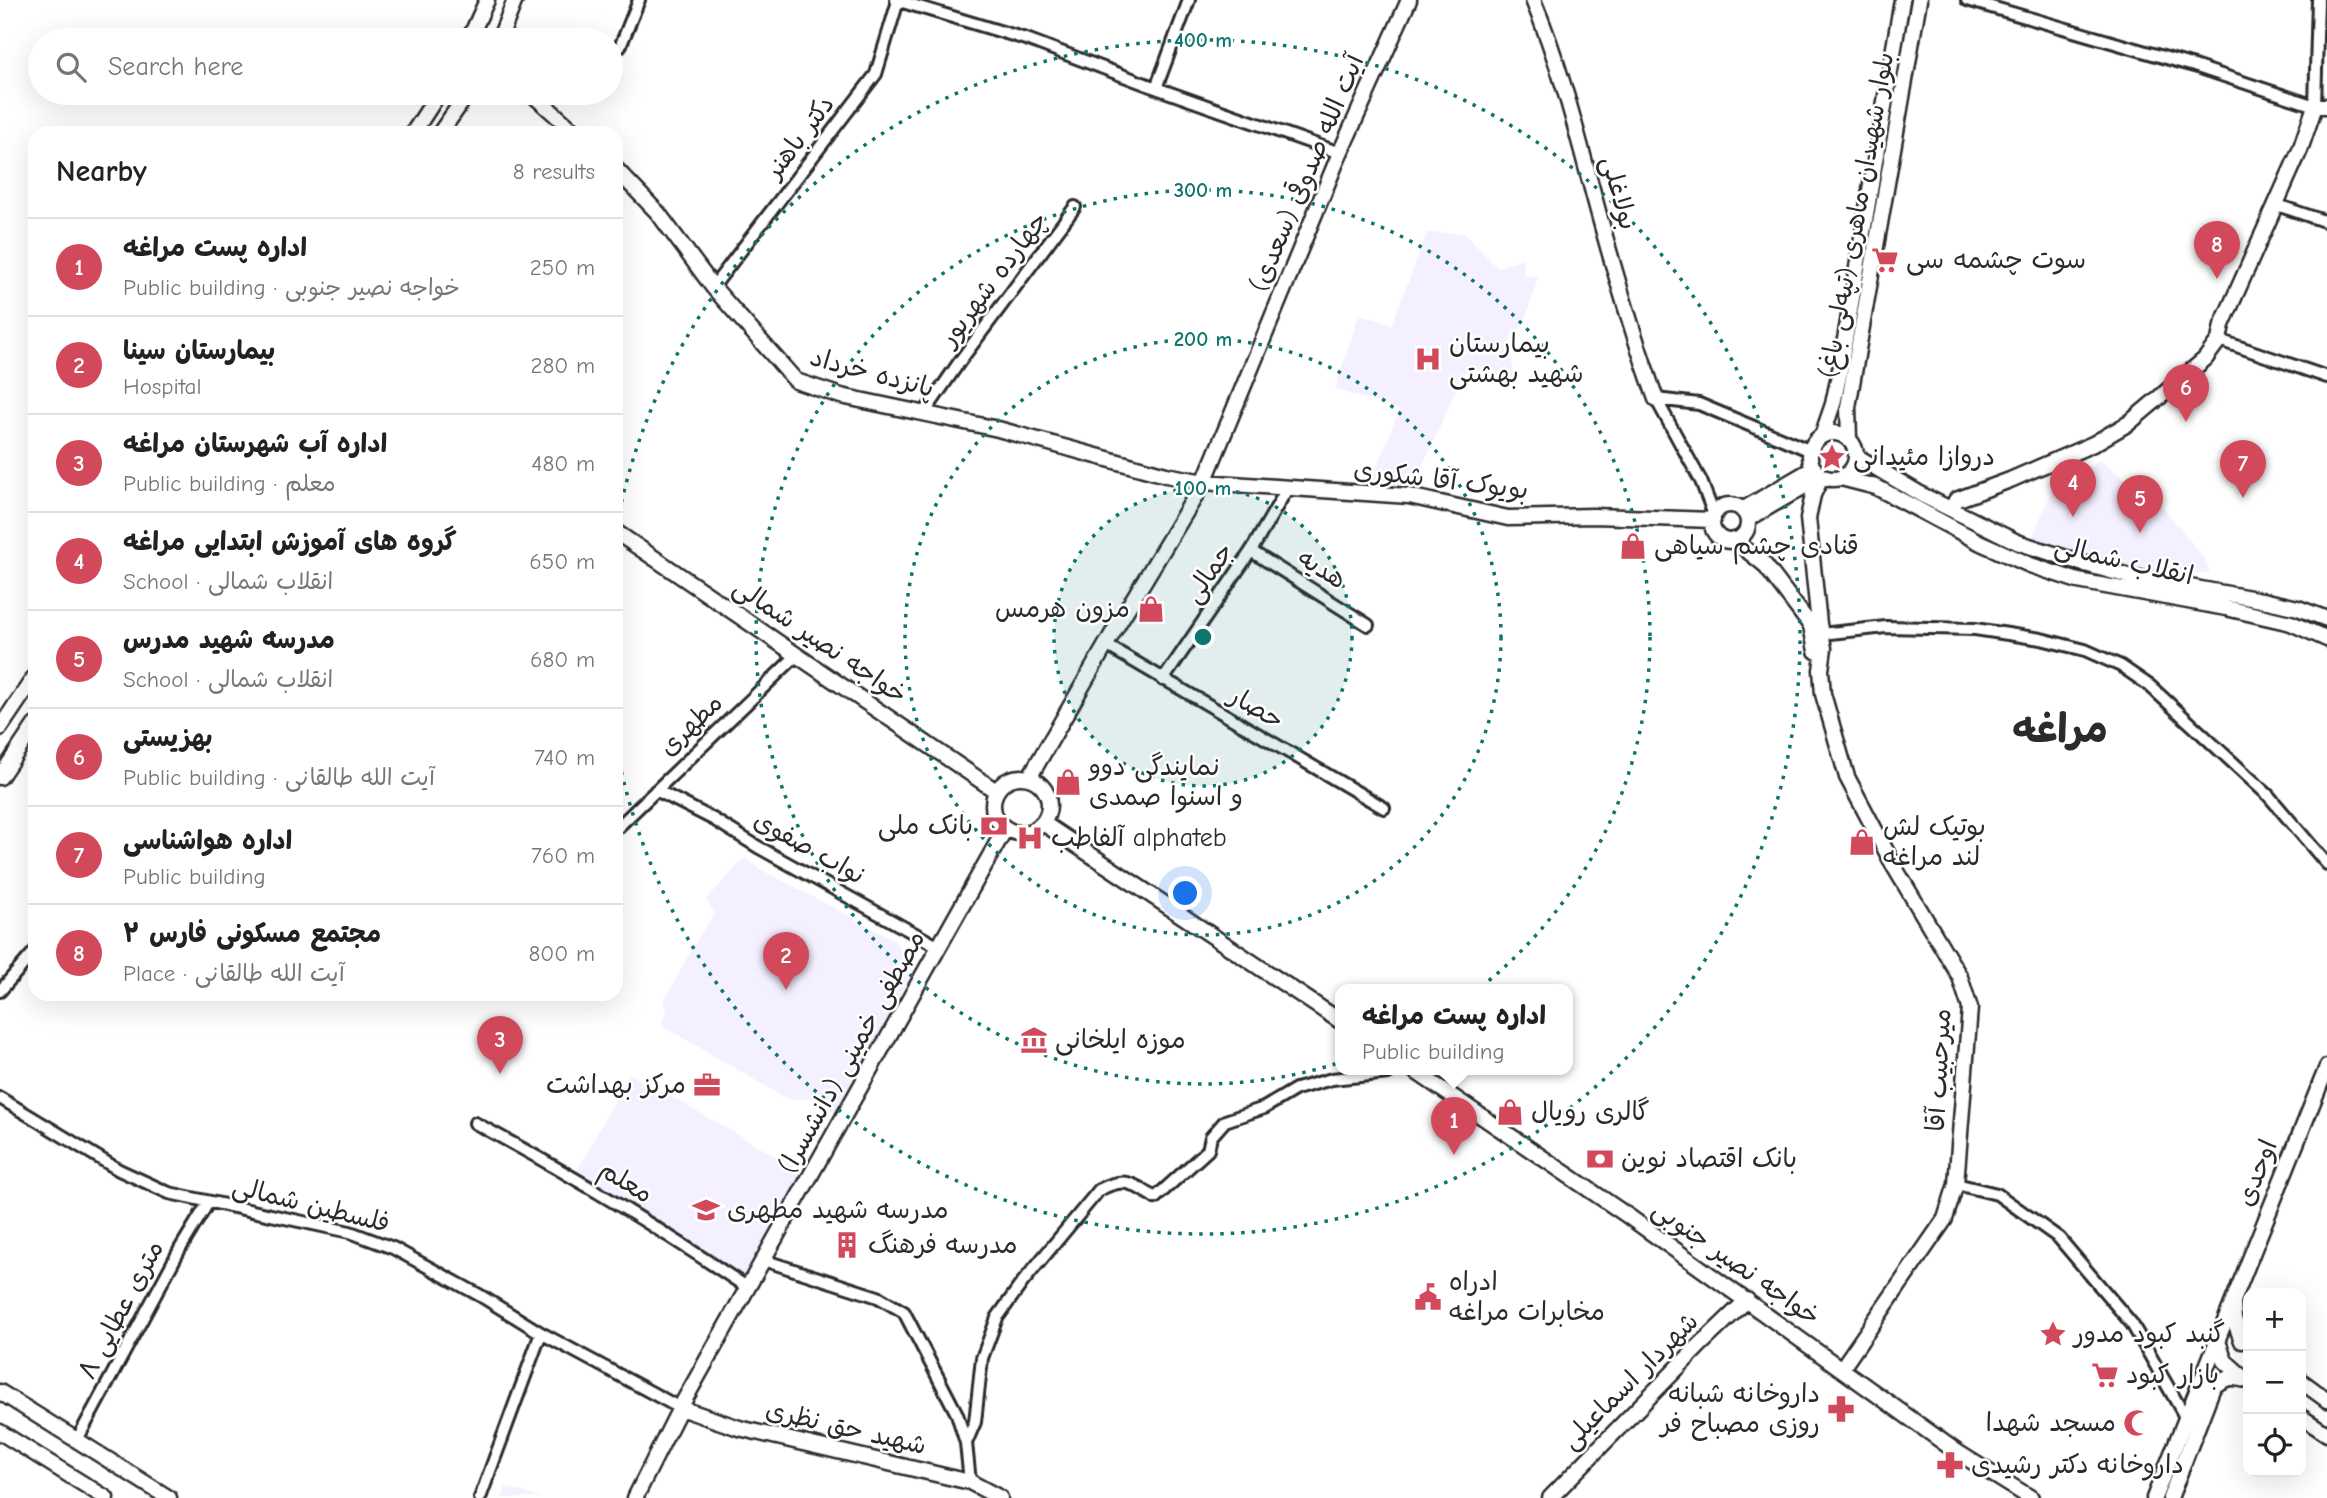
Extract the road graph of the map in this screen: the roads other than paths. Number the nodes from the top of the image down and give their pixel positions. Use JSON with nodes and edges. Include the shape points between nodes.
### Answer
{"nodes":[{"id":1,"x":486,"y":0,"type":"edge"},
{"id":2,"x":515,"y":0,"type":"edge"},
{"id":3,"x":639,"y":0,"type":"edge"},
{"id":4,"x":897,"y":0,"type":"edge"},
{"id":5,"x":1189,"y":0,"type":"edge"},
{"id":6,"x":1409,"y":0,"type":"edge"},
{"id":7,"x":1533,"y":0,"type":"edge"},
{"id":8,"x":1902,"y":0,"type":"edge"},
{"id":9,"x":1919,"y":0,"type":"edge"},
{"id":10,"x":1967,"y":0,"type":"edge"},
{"id":11,"x":2318,"y":0,"type":"edge"},
{"id":12,"x":922,"y":4,"type":"edge"},
{"id":13,"x":474,"y":28,"type":"edge"},
{"id":14,"x":504,"y":28,"type":"edge"},
{"id":15,"x":623,"y":40,"type":"edge"},
{"id":16,"x":1156,"y":88,"type":"junction"},
{"id":17,"x":431,"y":105,"type":"edge"},
{"id":18,"x":460,"y":105,"type":"edge"},
{"id":19,"x":544,"y":105,"type":"edge"},
{"id":20,"x":2321,"y":106,"type":"edge"},
{"id":21,"x":417,"y":126,"type":"edge"},
{"id":22,"x":445,"y":126,"type":"edge"},
{"id":23,"x":568,"y":126,"type":"edge"},
{"id":24,"x":1340,"y":153,"type":"junction"},
{"id":25,"x":623,"y":176,"type":"edge"},
{"id":26,"x":2277,"y":205,"type":"junction"},
{"id":27,"x":1075,"y":207,"type":"dead end"},
{"id":28,"x":2327,"y":222,"type":"edge"},
{"id":29,"x":713,"y":287,"type":"junction"},
{"id":30,"x":2219,"y":340,"type":"junction"},
{"id":31,"x":2327,"y":377,"type":"edge"},
{"id":32,"x":1656,"y":400,"type":"junction"},
{"id":33,"x":925,"y":412,"type":"junction"},
{"id":34,"x":1822,"y":436,"type":"junction"},
{"id":35,"x":1849,"y":439,"type":"junction"},
{"id":36,"x":1811,"y":452,"type":"junction"},
{"id":37,"x":1856,"y":456,"type":"junction"},
{"id":38,"x":1818,"y":472,"type":"junction"},
{"id":39,"x":1840,"y":478,"type":"junction"},
{"id":40,"x":1205,"y":482,"type":"junction"},
{"id":41,"x":1287,"y":489,"type":"junction"},
{"id":42,"x":1952,"y":509,"type":"junction"},
{"id":43,"x":1745,"y":514,"type":"junction"},
{"id":44,"x":1714,"y":518,"type":"junction"},
{"id":45,"x":623,"y":537,"type":"edge"},
{"id":46,"x":1734,"y":540,"type":"junction"},
{"id":47,"x":1251,"y":551,"type":"junction"},
{"id":48,"x":2327,"y":620,"type":"edge"},
{"id":49,"x":1368,"y":625,"type":"dead end"},
{"id":50,"x":1818,"y":637,"type":"junction"},
{"id":51,"x":2327,"y":639,"type":"edge"},
{"id":52,"x":1106,"y":645,"type":"junction"},
{"id":53,"x":797,"y":655,"type":"junction"},
{"id":54,"x":1163,"y":680,"type":"junction"},
{"id":55,"x":28,"y":686,"type":"edge"},
{"id":56,"x":0,"y":728,"type":"edge"},
{"id":57,"x":28,"y":735,"type":"edge"},
{"id":58,"x":0,"y":776,"type":"edge"},
{"id":59,"x":1029,"y":778,"type":"junction"},
{"id":60,"x":656,"y":790,"type":"junction"},
{"id":61,"x":996,"y":791,"type":"junction"},
{"id":62,"x":1384,"y":808,"type":"dead end"},
{"id":63,"x":623,"y":821,"type":"edge"},
{"id":64,"x":1043,"y":823,"type":"junction"},
{"id":65,"x":1005,"y":829,"type":"junction"},
{"id":66,"x":2327,"y":864,"type":"edge"},
{"id":67,"x":939,"y":947,"type":"junction"},
{"id":68,"x":28,"y":959,"type":"edge"},
{"id":69,"x":0,"y":992,"type":"edge"},
{"id":70,"x":1335,"y":1018,"type":"edge"},
{"id":71,"x":2327,"y":1067,"type":"edge"},
{"id":72,"x":1369,"y":1075,"type":"edge"},
{"id":73,"x":1421,"y":1075,"type":"edge"},
{"id":74,"x":0,"y":1098,"type":"edge"},
{"id":75,"x":475,"y":1123,"type":"dead end"},
{"id":76,"x":1956,"y":1184,"type":"junction"},
{"id":77,"x":208,"y":1203,"type":"junction"},
{"id":78,"x":763,"y":1260,"type":"junction"},
{"id":79,"x":748,"y":1288,"type":"junction"},
{"id":80,"x":2233,"y":1298,"type":"junction"},
{"id":81,"x":1747,"y":1300,"type":"junction"},
{"id":82,"x":541,"y":1333,"type":"junction"},
{"id":83,"x":2243,"y":1339,"type":"edge"},
{"id":84,"x":2243,"y":1343,"type":"edge"},
{"id":85,"x":2216,"y":1346,"type":"junction"},
{"id":86,"x":1842,"y":1368,"type":"junction"},
{"id":87,"x":2243,"y":1377,"type":"edge"},
{"id":88,"x":2243,"y":1379,"type":"edge"},
{"id":89,"x":2306,"y":1384,"type":"edge"},
{"id":90,"x":0,"y":1392,"type":"edge"},
{"id":91,"x":2327,"y":1399,"type":"edge"},
{"id":92,"x":680,"y":1408,"type":"junction"},
{"id":93,"x":2185,"y":1420,"type":"junction"},
{"id":94,"x":2306,"y":1420,"type":"edge"},
{"id":95,"x":0,"y":1432,"type":"edge"},
{"id":96,"x":2327,"y":1434,"type":"edge"},
{"id":97,"x":77,"y":1440,"type":"junction"},
{"id":98,"x":966,"y":1443,"type":"junction"},
{"id":99,"x":970,"y":1482,"type":"junction"},
{"id":100,"x":106,"y":1498,"type":"edge"},
{"id":101,"x":169,"y":1498,"type":"edge"},
{"id":102,"x":480,"y":1498,"type":"edge"},
{"id":103,"x":635,"y":1498,"type":"edge"},
{"id":104,"x":1000,"y":1498,"type":"edge"},
{"id":105,"x":1550,"y":1498,"type":"edge"},
{"id":106,"x":2031,"y":1498,"type":"edge"},
{"id":107,"x":2154,"y":1498,"type":"edge"},
{"id":108,"x":2170,"y":1498,"type":"edge"}],
"edges":[{"from":1,"to":13,"type":"street"},
{"from":2,"to":14,"type":"street"},
{"from":3,"to":15,"type":"street"},
{"from":4,"to":12,"type":"street"},
{"from":4,"to":29,"type":"street","name":"دکتر باهنر","via":[[876,74]]},
{"from":5,"to":16,"type":"street"},
{"from":6,"to":24,"type":"street","name":"آیت الله صدوقی (سعدی)"},
{"from":7,"to":32,"type":"street","name":"بولاغلی","via":[[1566,88],[1634,340]]},
{"from":8,"to":34,"type":"street","name":"بلوار شهیدان ماهری (تپه‌لی باغ)","via":[[1833,404]]},
{"from":9,"to":35,"type":"street","name":"بلوار شهیدان ماهری (تپه‌لی باغ)","via":[[1848,408]]},
{"from":10,"to":20,"type":"street"},
{"from":11,"to":20,"type":"street"},
{"from":12,"to":16,"type":"street"},
{"from":16,"to":24,"type":"street"},
{"from":17,"to":21,"type":"street"},
{"from":18,"to":22,"type":"street"},
{"from":19,"to":23,"type":"street"},
{"from":20,"to":26,"type":"street"},
{"from":24,"to":40,"type":"street","name":"آیت الله صدوقی (سعدی)"},
{"from":25,"to":29,"type":"street","name":"پانزده خرداد","via":[[658,213]]},
{"from":26,"to":28,"type":"street"},
{"from":26,"to":30,"type":"street"},
{"from":27,"to":33,"type":"street","name":"چهارده شهریور"},
{"from":29,"to":33,"type":"street","name":"پانزده خرداد","via":[[796,381],[841,396]]},
{"from":30,"to":31,"type":"street"},
{"from":30,"to":42,"type":"street","via":[[2205,359],[2129,423],[2093,444],[1956,500]]},
{"from":32,"to":36,"type":"street","via":[[1699,404]]},
{"from":32,"to":44,"type":"street","name":"بولاغلی","via":[[1701,481]]},
{"from":33,"to":40,"type":"street","name":"پانزده خرداد"},
{"from":34,"to":35,"type":"street","via":[[1836,433]]},
{"from":34,"to":36,"type":"street"},
{"from":35,"to":37,"type":"street"},
{"from":36,"to":38,"type":"street"},
{"from":37,"to":39,"type":"street","via":[[1852,470]]},
{"from":37,"to":42,"type":"street","name":"انقلاب شمالی"},
{"from":38,"to":39,"type":"street"},
{"from":38,"to":43,"type":"street"},
{"from":38,"to":50,"type":"street","name":"میرحبیب آقا","via":[[1808,518]]},
{"from":39,"to":51,"type":"street","name":"انقلاب شمالی","via":[[1876,487],[1981,543],[2078,582],[2226,608],[2291,623]]},
{"from":40,"to":41,"type":"street","name":"بویوک آقا شکوری"},
{"from":40,"to":52,"type":"street","name":"آیت الله صدوقی (سعدی)"},
{"from":41,"to":44,"type":"street","name":"بویوک آقا شکوری","via":[[1409,496],[1508,518]]},
{"from":41,"to":47,"type":"street","name":"جمالی"},
{"from":42,"to":48,"type":"street","name":"انقلاب شمالی","via":[[2017,542],[2085,565],[2298,608]]},
{"from":43,"to":44,"type":"street","via":[[1727,506]]},
{"from":43,"to":46,"type":"street","via":[[1744,535]]},
{"from":44,"to":46,"type":"street","via":[[1718,536]]},
{"from":45,"to":53,"type":"street","name":"خواجه نصیر شمالی"},
{"from":46,"to":50,"type":"street","via":[[1764,564]]},
{"from":47,"to":49,"type":"street","name":"هدیه"},
{"from":47,"to":54,"type":"street","name":"جمالی"},
{"from":50,"to":66,"type":"street","via":[[1886,627],[1975,629],[2041,639],[2121,666],[2150,685],[2269,796]]},
{"from":50,"to":76,"type":"street","name":"میرحبیب آقا","via":[[1822,694],[1847,776],[1960,977],[1970,1008]]},
{"from":52,"to":54,"type":"street","name":"حصار"},
{"from":52,"to":59,"type":"street","name":"آیت الله صدوقی (سعدی)"},
{"from":53,"to":60,"type":"street","name":"مطهری"},
{"from":53,"to":61,"type":"street","name":"خواجه نصیر شمالی"},
{"from":54,"to":62,"type":"street","name":"حصار"},
{"from":55,"to":56,"type":"street"},
{"from":57,"to":58,"type":"street"},
{"from":59,"to":61,"type":"street","via":[[1014,778]]},
{"from":59,"to":64,"type":"street","via":[[1048,799]]},
{"from":60,"to":63,"type":"street","name":"مطهری"},
{"from":60,"to":67,"type":"street","name":"نواب صفوی"},
{"from":61,"to":65,"type":"street","via":[[995,816]]},
{"from":64,"to":65,"type":"street","via":[[1021,834]]},
{"from":64,"to":70,"type":"street"},
{"from":65,"to":67,"type":"street","name":"مصطفی خمینی (دانشسرا)"},
{"from":67,"to":78,"type":"street","name":"مصطفی خمینی (دانشسرا)"},
{"from":68,"to":69,"type":"street"},
{"from":71,"to":80,"type":"street","name":"اوحدی"},
{"from":72,"to":98,"type":"street","via":[[1296,1089],[1264,1108],[1225,1121],[1211,1137],[1208,1150],[1155,1198],[1127,1182],[1100,1190],[997,1318],[982,1358],[975,1422]]},
{"from":73,"to":81,"type":"street","name":"خواجه نصیر جنوبی"},
{"from":74,"to":77,"type":"street","name":"فلسطین شمالی","via":[[119,1170],[169,1193]]},
{"from":75,"to":79,"type":"street","name":"معلم","via":[[558,1167]]},
{"from":76,"to":86,"type":"street","name":"میرحبیب آقا","via":[[1945,1219]]},
{"from":76,"to":93,"type":"street","via":[[1997,1194],[2059,1238],[2132,1324]]},
{"from":77,"to":82,"type":"street","name":"فلسطین شمالی","via":[[350,1233],[393,1248]]},
{"from":77,"to":97,"type":"street","name":"۸ متری عطایی"},
{"from":78,"to":79,"type":"street","name":"مصطفی خمینی (دانشسرا)"},
{"from":78,"to":98,"type":"street","via":[[878,1297],[904,1312],[957,1414]]},
{"from":79,"to":92,"type":"street","name":"مصطفی خمینی (دانشسرا)"},
{"from":80,"to":83,"type":"street","via":[[2234,1319]]},
{"from":80,"to":85,"type":"street","name":"اوحدی"},
{"from":81,"to":86,"type":"street","name":"خواجه نصیر جنوبی"},
{"from":81,"to":105,"type":"street","name":"شهردار اسماعیلی"},
{"from":82,"to":92,"type":"street","name":"فلسطین شمالی"},
{"from":82,"to":102,"type":"street"},
{"from":84,"to":85,"type":"street"},
{"from":85,"to":87,"type":"street"},
{"from":85,"to":93,"type":"street","name":"اوحدی"},
{"from":86,"to":106,"type":"street","name":"خواجه نصیر جنوبی","via":[[1957,1452]]},
{"from":88,"to":108,"type":"street","via":[[2223,1378],[2213,1387]]},
{"from":89,"to":91,"type":"street"},
{"from":90,"to":97,"type":"street"},
{"from":92,"to":99,"type":"street","name":"شهید حق نظری","via":[[750,1431]]},
{"from":92,"to":103,"type":"street","name":"مصطفی خمینی (دانشسرا)"},
{"from":93,"to":107,"type":"street","name":"اوحدی"},
{"from":94,"to":96,"type":"street"},
{"from":95,"to":100,"type":"street"},
{"from":97,"to":101,"type":"street"},
{"from":98,"to":99,"type":"street"},
{"from":99,"to":104,"type":"street","name":"شهید حق نظری"}]}
